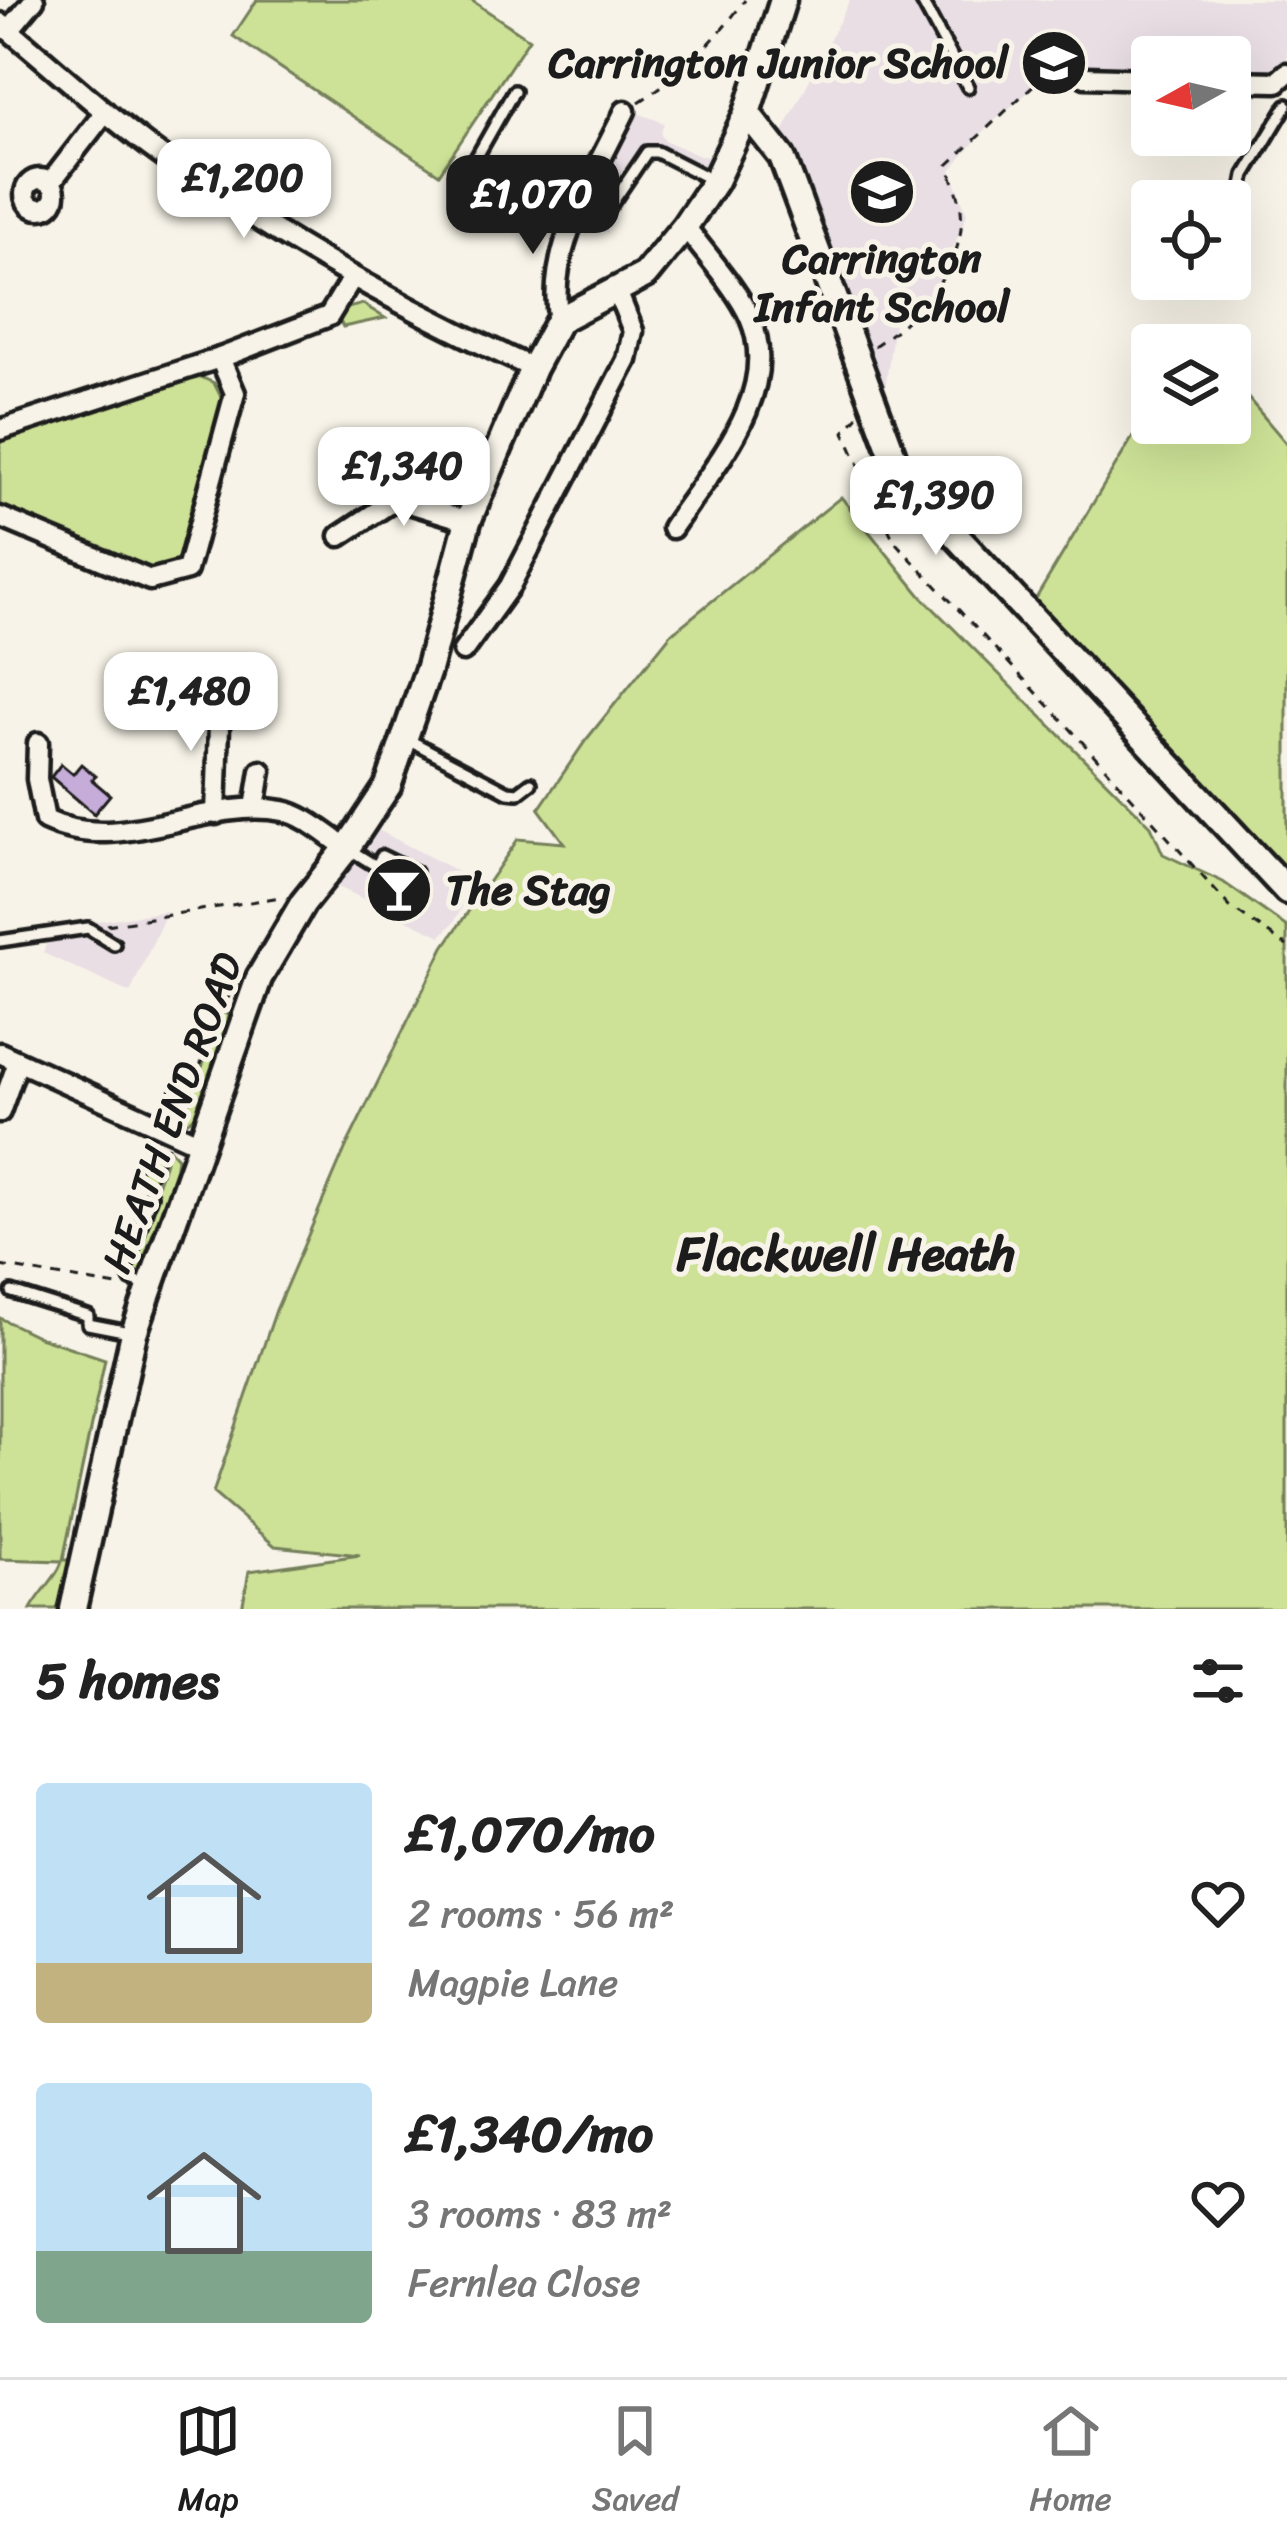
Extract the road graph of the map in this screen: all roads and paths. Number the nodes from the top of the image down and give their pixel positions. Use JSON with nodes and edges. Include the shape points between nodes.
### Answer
{"nodes":[{"id":1,"x":34,"y":0,"type":"edge"},
{"id":2,"x":745,"y":0,"type":"edge"},
{"id":3,"x":783,"y":0,"type":"edge"},
{"id":4,"x":921,"y":0,"type":"edge"},
{"id":5,"x":4,"y":26,"type":"edge"},
{"id":6,"x":1287,"y":73,"type":"edge"},
{"id":7,"x":1085,"y":77,"type":"joint"},
{"id":8,"x":1131,"y":78,"type":"edge"},
{"id":9,"x":1251,"y":81,"type":"edge"},
{"id":10,"x":968,"y":87,"type":"dead end"},
{"id":11,"x":514,"y":92,"type":"dead end"},
{"id":12,"x":1287,"y":105,"type":"edge"},
{"id":13,"x":625,"y":111,"type":"joint"},
{"id":14,"x":105,"y":112,"type":"junction"},
{"id":15,"x":747,"y":113,"type":"junction"},
{"id":16,"x":1244,"y":180,"type":"edge"},
{"id":17,"x":715,"y":182,"type":"junction"},
{"id":18,"x":50,"y":183,"type":"dead end"},
{"id":19,"x":582,"y":200,"type":"junction"},
{"id":20,"x":611,"y":205,"type":"dead end"},
{"id":21,"x":685,"y":226,"type":"junction"},
{"id":22,"x":352,"y":278,"type":"junction"},
{"id":23,"x":617,"y":291,"type":"junction"},
{"id":24,"x":559,"y":320,"type":"junction"},
{"id":25,"x":220,"y":358,"type":"junction"},
{"id":26,"x":855,"y":358,"type":"junction"},
{"id":27,"x":533,"y":368,"type":"junction"},
{"id":28,"x":872,"y":402,"type":"junction"},
{"id":29,"x":0,"y":430,"type":"edge"},
{"id":30,"x":0,"y":517,"type":"edge"},
{"id":31,"x":468,"y":520,"type":"junction"},
{"id":32,"x":672,"y":527,"type":"dead end"},
{"id":33,"x":340,"y":536,"type":"dead end"},
{"id":34,"x":463,"y":651,"type":"dead end"},
{"id":35,"x":220,"y":696,"type":"dead end"},
{"id":36,"x":406,"y":739,"type":"junction"},
{"id":37,"x":38,"y":743,"type":"dead end"},
{"id":38,"x":261,"y":771,"type":"dead end"},
{"id":39,"x":531,"y":783,"type":"dead end"},
{"id":40,"x":255,"y":808,"type":"junction"},
{"id":41,"x":216,"y":814,"type":"junction"},
{"id":42,"x":347,"y":848,"type":"junction"},
{"id":43,"x":415,"y":872,"type":"dead end"},
{"id":44,"x":1287,"y":891,"type":"edge"},
{"id":45,"x":285,"y":896,"type":"dead end"},
{"id":46,"x":88,"y":928,"type":"junction"},
{"id":47,"x":0,"y":941,"type":"edge"},
{"id":48,"x":114,"y":944,"type":"dead end"},
{"id":49,"x":1287,"y":946,"type":"edge"},
{"id":50,"x":246,"y":962,"type":"dead end"},
{"id":51,"x":9,"y":1057,"type":"edge"},
{"id":52,"x":0,"y":1112,"type":"edge"},
{"id":53,"x":173,"y":1133,"type":"junction"},
{"id":54,"x":198,"y":1143,"type":"junction"},
{"id":55,"x":152,"y":1191,"type":"joint"},
{"id":56,"x":0,"y":1265,"type":"edge"},
{"id":57,"x":137,"y":1288,"type":"junction"},
{"id":58,"x":12,"y":1292,"type":"dead end"},
{"id":59,"x":134,"y":1334,"type":"junction"},
{"id":60,"x":73,"y":1609,"type":"edge"}],
"edges":[{"from":1,"to":5,"type":"street"},
{"from":2,"to":13,"type":"path","via":[[673,80]]},
{"from":3,"to":15,"type":"street"},
{"from":4,"to":10,"type":"lane"},
{"from":5,"to":14,"type":"street"},
{"from":6,"to":9,"type":"street","via":[[1277,82]]},
{"from":7,"to":8,"type":"street"},
{"from":7,"to":26,"type":"path","via":[[1042,77],[949,165],[961,211],[957,253],[926,301]]},
{"from":11,"to":19,"type":"lane","via":[[472,165],[494,180]]},
{"from":12,"to":16,"type":"lane"},
{"from":13,"to":19,"type":"street"},
{"from":14,"to":18,"type":"street"},
{"from":14,"to":22,"type":"street"},
{"from":15,"to":17,"type":"street"},
{"from":15,"to":26,"type":"street","via":[[782,157]]},
{"from":17,"to":20,"type":"lane","via":[[647,152]]},
{"from":17,"to":21,"type":"street"},
{"from":19,"to":24,"type":"street","via":[[559,265]]},
{"from":21,"to":23,"type":"street","via":[[645,275]]},
{"from":21,"to":32,"type":"street","via":[[750,318],[759,360],[748,413]]},
{"from":22,"to":25,"type":"street","via":[[328,316]]},
{"from":22,"to":27,"type":"street"},
{"from":23,"to":24,"type":"street"},
{"from":23,"to":34,"type":"street","via":[[633,331],[627,360],[510,586]]},
{"from":24,"to":27,"type":"street","name":"HEATH END ROAD"},
{"from":25,"to":29,"type":"street"},
{"from":25,"to":30,"type":"street","via":[[235,393],[187,570],[150,580]]},
{"from":26,"to":28,"type":"street"},
{"from":27,"to":31,"type":"street","name":"HEATH END ROAD"},
{"from":28,"to":44,"type":"street","via":[[902,477]]},
{"from":28,"to":49,"type":"path","via":[[844,432],[894,542],[1230,907]]},
{"from":31,"to":33,"type":"street","via":[[396,499]]},
{"from":31,"to":36,"type":"street","name":"HEATH END ROAD"},
{"from":35,"to":41,"type":"street"},
{"from":36,"to":39,"type":"lane","via":[[508,792]]},
{"from":36,"to":42,"type":"street","name":"HEATH END ROAD","via":[[388,786]]},
{"from":37,"to":41,"type":"street","via":[[45,820],[67,831],[147,830]]},
{"from":38,"to":40,"type":"street"},
{"from":40,"to":41,"type":"street"},
{"from":40,"to":42,"type":"street","via":[[289,812]]},
{"from":42,"to":43,"type":"lane","via":[[376,866],[382,856]]},
{"from":42,"to":54,"type":"street","name":"HEATH END ROAD","via":[[259,978]]},
{"from":45,"to":46,"type":"path"},
{"from":46,"to":47,"type":"lane"},
{"from":46,"to":48,"type":"lane"},
{"from":50,"to":53,"type":"path"},
{"from":51,"to":52,"type":"street"},
{"from":51,"to":53,"type":"street"},
{"from":53,"to":54,"type":"street"},
{"from":53,"to":55,"type":"path"},
{"from":54,"to":57,"type":"street","name":"HEATH END ROAD"},
{"from":55,"to":57,"type":"lane","via":[[126,1269]]},
{"from":56,"to":57,"type":"path"},
{"from":57,"to":59,"type":"street","name":"HEATH END ROAD"},
{"from":58,"to":59,"type":"lane"},
{"from":59,"to":60,"type":"street","name":"HEATH END ROAD"}]}
